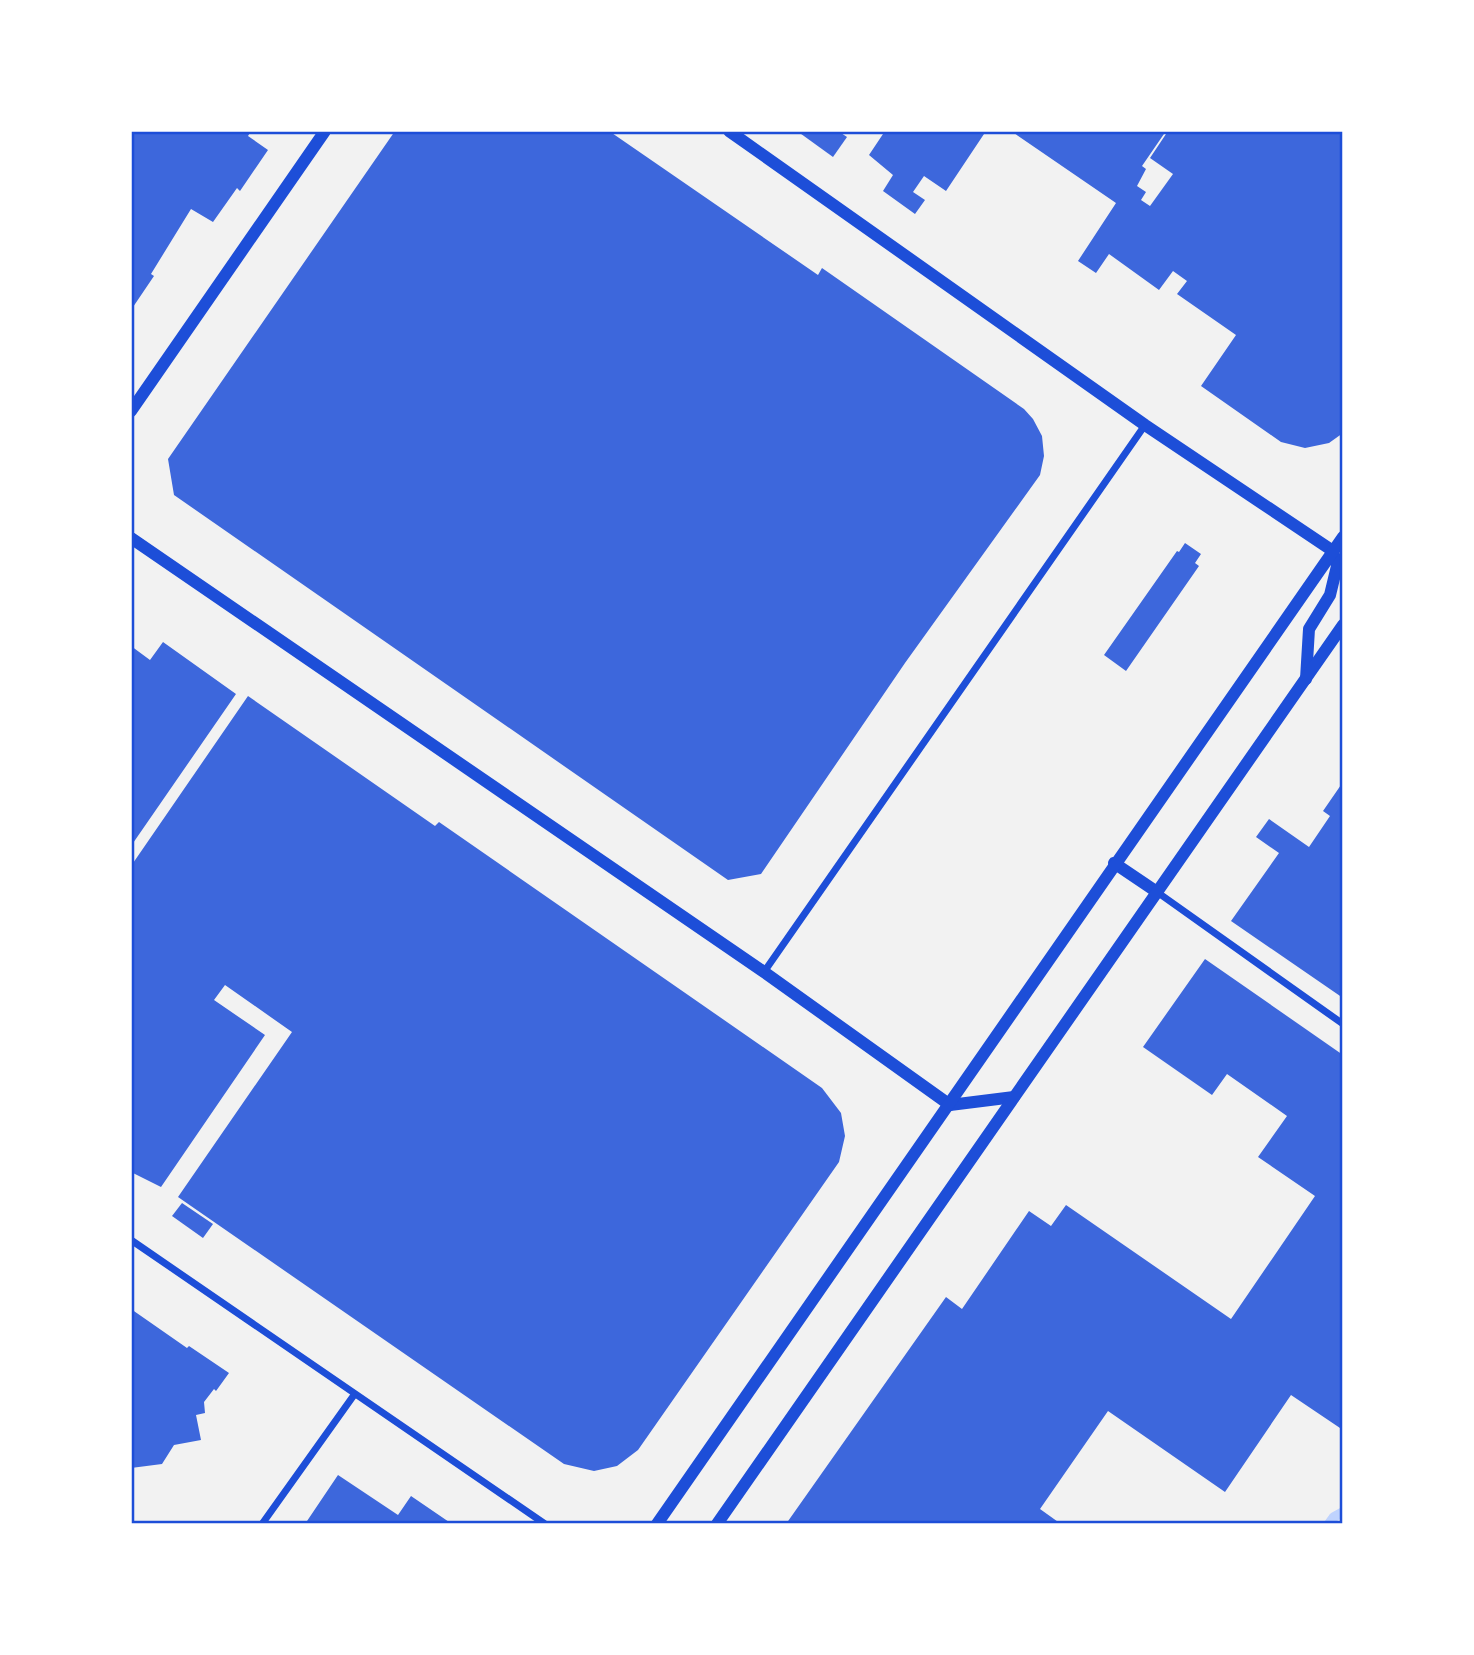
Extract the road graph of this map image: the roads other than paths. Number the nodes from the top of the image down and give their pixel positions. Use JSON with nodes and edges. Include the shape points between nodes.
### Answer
{"nodes":[{"id":1,"x":325,"y":131,"type":"edge"},
{"id":2,"x":729,"y":131,"type":"edge"},
{"id":3,"x":131,"y":411,"type":"edge"},
{"id":4,"x":1145,"y":425,"type":"junction"},
{"id":5,"x":1343,"y":537,"type":"edge"},
{"id":6,"x":131,"y":538,"type":"edge"},
{"id":7,"x":1333,"y":551,"type":"junction"},
{"id":8,"x":1343,"y":625,"type":"edge"},
{"id":9,"x":1306,"y":679,"type":"junction"},
{"id":10,"x":1114,"y":863,"type":"junction"},
{"id":11,"x":1157,"y":892,"type":"junction"},
{"id":12,"x":764,"y":972,"type":"junction"},
{"id":13,"x":1343,"y":1024,"type":"edge"},
{"id":14,"x":1014,"y":1097,"type":"junction"},
{"id":15,"x":950,"y":1105,"type":"junction"},
{"id":16,"x":131,"y":1240,"type":"edge"},
{"id":17,"x":354,"y":1395,"type":"junction"},
{"id":18,"x":262,"y":1524,"type":"edge"},
{"id":19,"x":545,"y":1524,"type":"edge"},
{"id":20,"x":657,"y":1524,"type":"edge"},
{"id":21,"x":717,"y":1524,"type":"edge"}],
"edges":[{"from":1,"to":3,"type":"street"},
{"from":2,"to":4,"type":"street"},
{"from":4,"to":7,"type":"street"},
{"from":4,"to":12,"type":"street"},
{"from":5,"to":7,"type":"street"},
{"from":6,"to":12,"type":"street"},
{"from":7,"to":9,"type":"street","via":[[1337,566],[1330,595],[1309,629]]},
{"from":7,"to":10,"type":"street"},
{"from":8,"to":9,"type":"street"},
{"from":9,"to":11,"type":"street"},
{"from":10,"to":11,"type":"street"},
{"from":10,"to":15,"type":"street"},
{"from":11,"to":13,"type":"street"},
{"from":11,"to":14,"type":"street"},
{"from":12,"to":15,"type":"street"},
{"from":14,"to":15,"type":"street"},
{"from":14,"to":21,"type":"street"},
{"from":15,"to":20,"type":"street"},
{"from":16,"to":17,"type":"street"},
{"from":17,"to":18,"type":"street"},
{"from":17,"to":19,"type":"street"}]}
